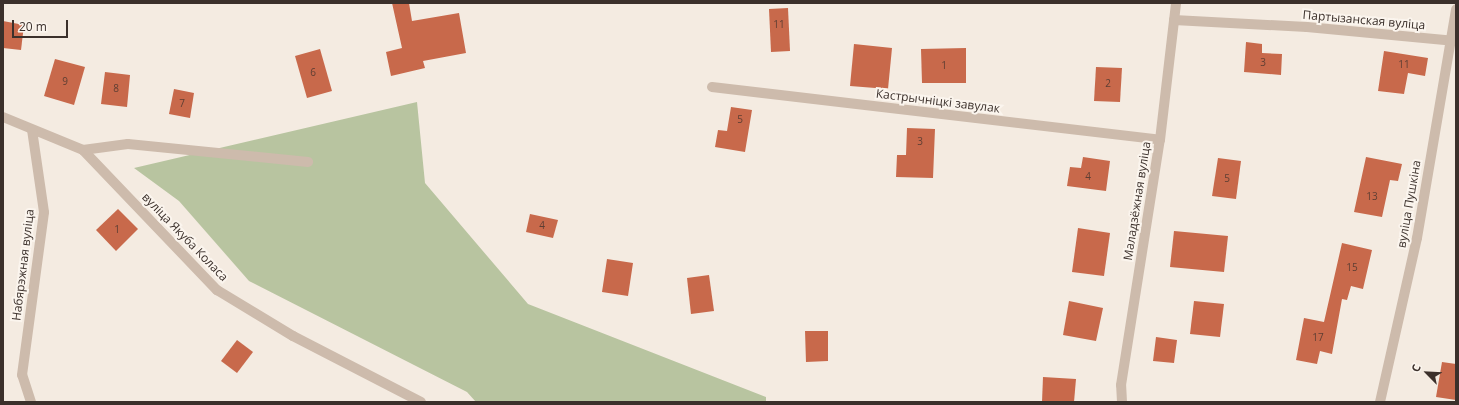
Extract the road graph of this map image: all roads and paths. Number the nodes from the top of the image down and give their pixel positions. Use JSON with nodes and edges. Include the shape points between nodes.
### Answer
{"nodes":[{"id":1,"x":1176,"y":3,"type":"edge"},
{"id":2,"x":1456,"y":9,"type":"edge"},
{"id":3,"x":1174,"y":20,"type":"junction"},
{"id":4,"x":1453,"y":41,"type":"edge"},
{"id":5,"x":712,"y":87,"type":"dead end"},
{"id":6,"x":3,"y":116,"type":"edge"},
{"id":7,"x":32,"y":130,"type":"junction"},
{"id":8,"x":1160,"y":140,"type":"junction"},
{"id":9,"x":83,"y":150,"type":"junction"},
{"id":10,"x":308,"y":162,"type":"dead end"},
{"id":11,"x":31,"y":402,"type":"edge"},
{"id":12,"x":421,"y":402,"type":"edge"},
{"id":13,"x":1122,"y":402,"type":"edge"},
{"id":14,"x":1380,"y":402,"type":"edge"}],
"edges":[{"from":1,"to":3,"type":"street","name":"Маладзёжная вуліца"},
{"from":2,"to":4,"type":"street","name":"вуліца Пушкіна"},
{"from":3,"to":4,"type":"street","name":"Партызанская вуліца","via":[[1307,27]]},
{"from":3,"to":8,"type":"street","name":"Маладзёжная вуліца"},
{"from":4,"to":14,"type":"street","name":"вуліца Пушкіна","via":[[1417,238]]},
{"from":5,"to":8,"type":"street","name":"Кастрычніцкі завулак"},
{"from":6,"to":7,"type":"street","name":"вуліца Якуба Коласа"},
{"from":7,"to":9,"type":"street","name":"вуліца Якуба Коласа"},
{"from":7,"to":11,"type":"street","name":"Набярэжная вуліца","via":[[44,212],[22,375]]},
{"from":8,"to":13,"type":"street","name":"Маладзёжная вуліца","via":[[1121,385]]},
{"from":9,"to":10,"type":"street","via":[[128,144]]},
{"from":9,"to":12,"type":"street","name":"вуліца Якуба Коласа","via":[[217,290],[293,336]]}]}
